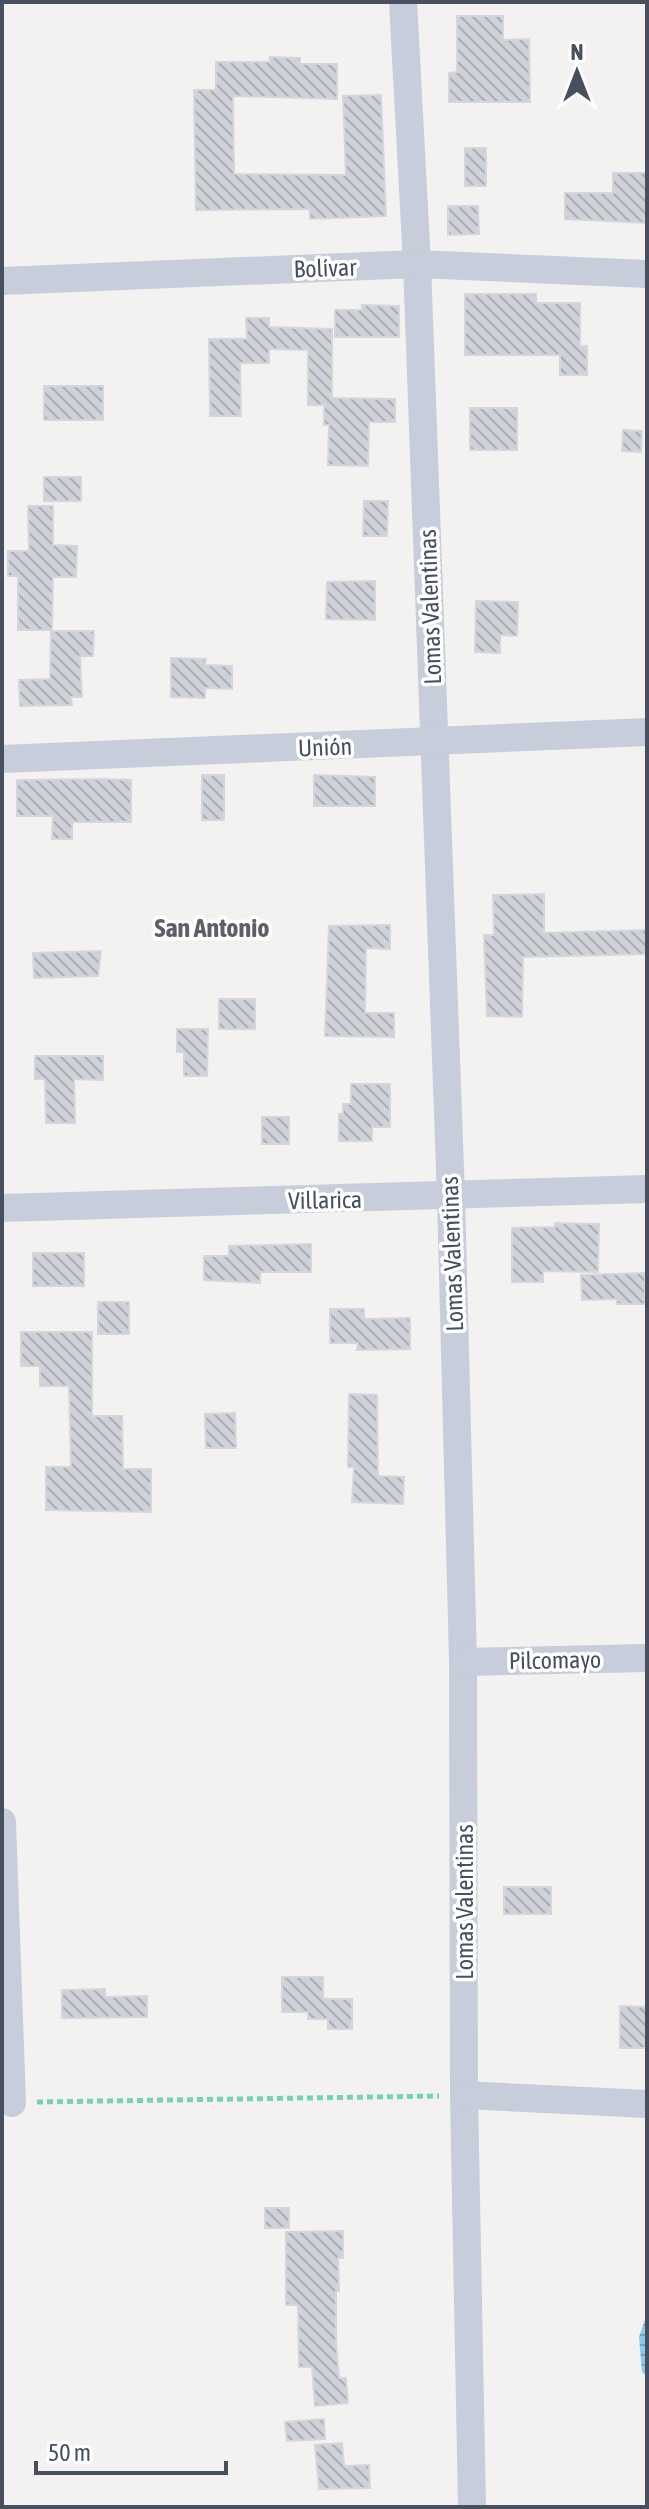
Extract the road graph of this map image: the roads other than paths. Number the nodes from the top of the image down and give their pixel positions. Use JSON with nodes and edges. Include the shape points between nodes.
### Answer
{"nodes":[{"id":1,"x":403,"y":2,"type":"edge"},
{"id":2,"x":417,"y":264,"type":"junction"},
{"id":3,"x":647,"y":274,"type":"edge"},
{"id":4,"x":2,"y":281,"type":"edge"},
{"id":5,"x":647,"y":732,"type":"edge"},
{"id":6,"x":435,"y":742,"type":"junction"},
{"id":7,"x":2,"y":759,"type":"edge"},
{"id":8,"x":647,"y":1189,"type":"edge"},
{"id":9,"x":451,"y":1196,"type":"junction"},
{"id":10,"x":2,"y":1208,"type":"edge"},
{"id":11,"x":647,"y":1658,"type":"edge"},
{"id":12,"x":463,"y":1662,"type":"junction"},
{"id":13,"x":2,"y":1822,"type":"edge"},
{"id":14,"x":464,"y":2095,"type":"junction"},
{"id":15,"x":12,"y":2103,"type":"road end"},
{"id":16,"x":647,"y":2104,"type":"edge"},
{"id":17,"x":472,"y":2507,"type":"edge"}],
"edges":[{"from":1,"to":2,"type":"street","name":"Lomas Valentinas"},
{"from":2,"to":3,"type":"street","name":"Bolívar"},
{"from":2,"to":4,"type":"street","name":"Bolívar"},
{"from":2,"to":6,"type":"street","name":"Lomas Valentinas"},
{"from":5,"to":6,"type":"street","name":"Unión"},
{"from":6,"to":7,"type":"street","name":"Unión"},
{"from":6,"to":9,"type":"street","name":"Lomas Valentinas"},
{"from":8,"to":9,"type":"street","name":"Villarica"},
{"from":9,"to":10,"type":"street","name":"Villarica"},
{"from":9,"to":12,"type":"street","name":"Lomas Valentinas"},
{"from":11,"to":12,"type":"street","name":"Pilcomayo"},
{"from":12,"to":14,"type":"street","name":"Lomas Valentinas"},
{"from":13,"to":15,"type":"street"},
{"from":14,"to":16,"type":"street"},
{"from":14,"to":17,"type":"street","name":"Lomas Valentinas"}]}
